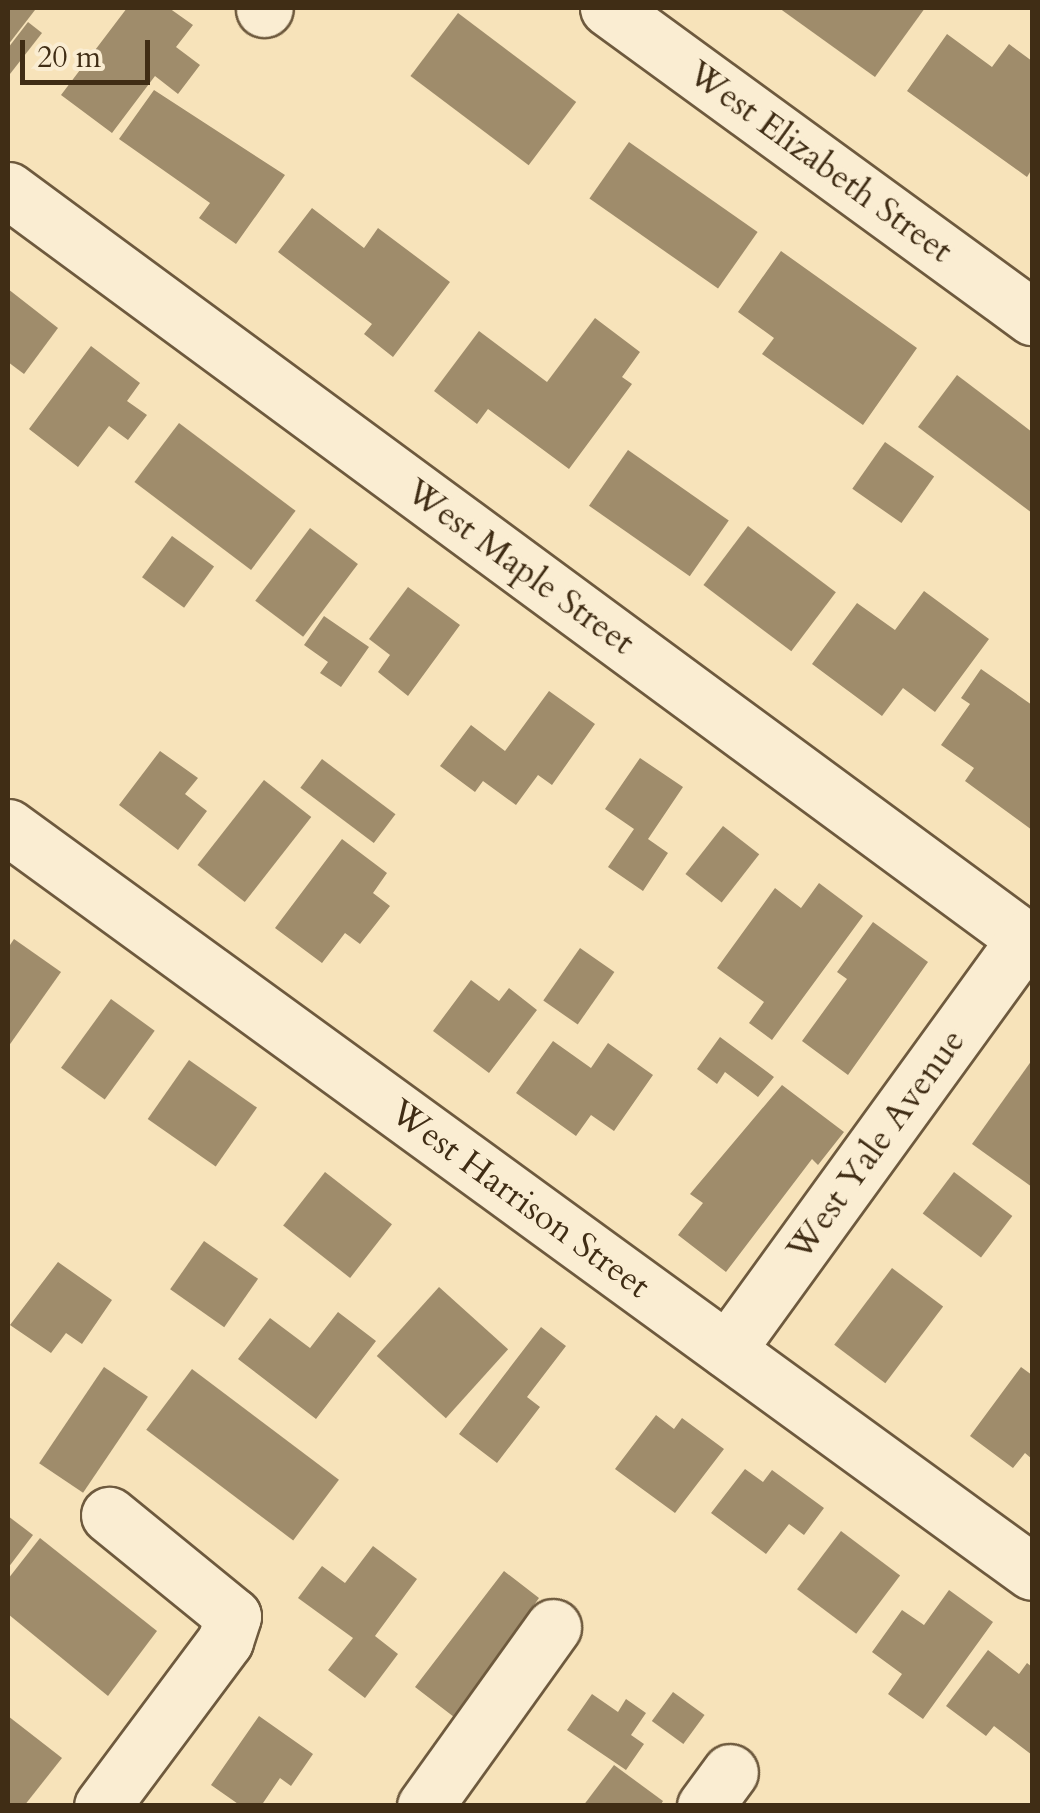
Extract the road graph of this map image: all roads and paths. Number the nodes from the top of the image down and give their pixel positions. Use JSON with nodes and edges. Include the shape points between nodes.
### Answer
{"nodes":[{"id":1,"x":608,"y":8,"type":"edge"},
{"id":2,"x":8,"y":190,"type":"edge"},
{"id":3,"x":1032,"y":317,"type":"edge"},
{"id":4,"x":8,"y":827,"type":"edge"},
{"id":5,"x":1029,"y":942,"type":"edge"},
{"id":6,"x":727,"y":1350,"type":"junction"},
{"id":7,"x":110,"y":1515,"type":"dead end"},
{"id":8,"x":1032,"y":1572,"type":"edge"},
{"id":9,"x":554,"y":1627,"type":"dead end"},
{"id":10,"x":102,"y":1806,"type":"edge"},
{"id":11,"x":426,"y":1806,"type":"edge"}],
"edges":[{"from":1,"to":3,"type":"street","name":"West Elizabeth Street"},
{"from":2,"to":5,"type":"street","name":"West Maple Street"},
{"from":4,"to":6,"type":"street","name":"West Harrison Street"},
{"from":5,"to":6,"type":"street","name":"West Yale Avenue"},
{"from":6,"to":8,"type":"street","name":"West Harrison Street"},
{"from":7,"to":10,"type":"street","via":[[232,1616],[225,1641]]},
{"from":9,"to":11,"type":"street"}]}
